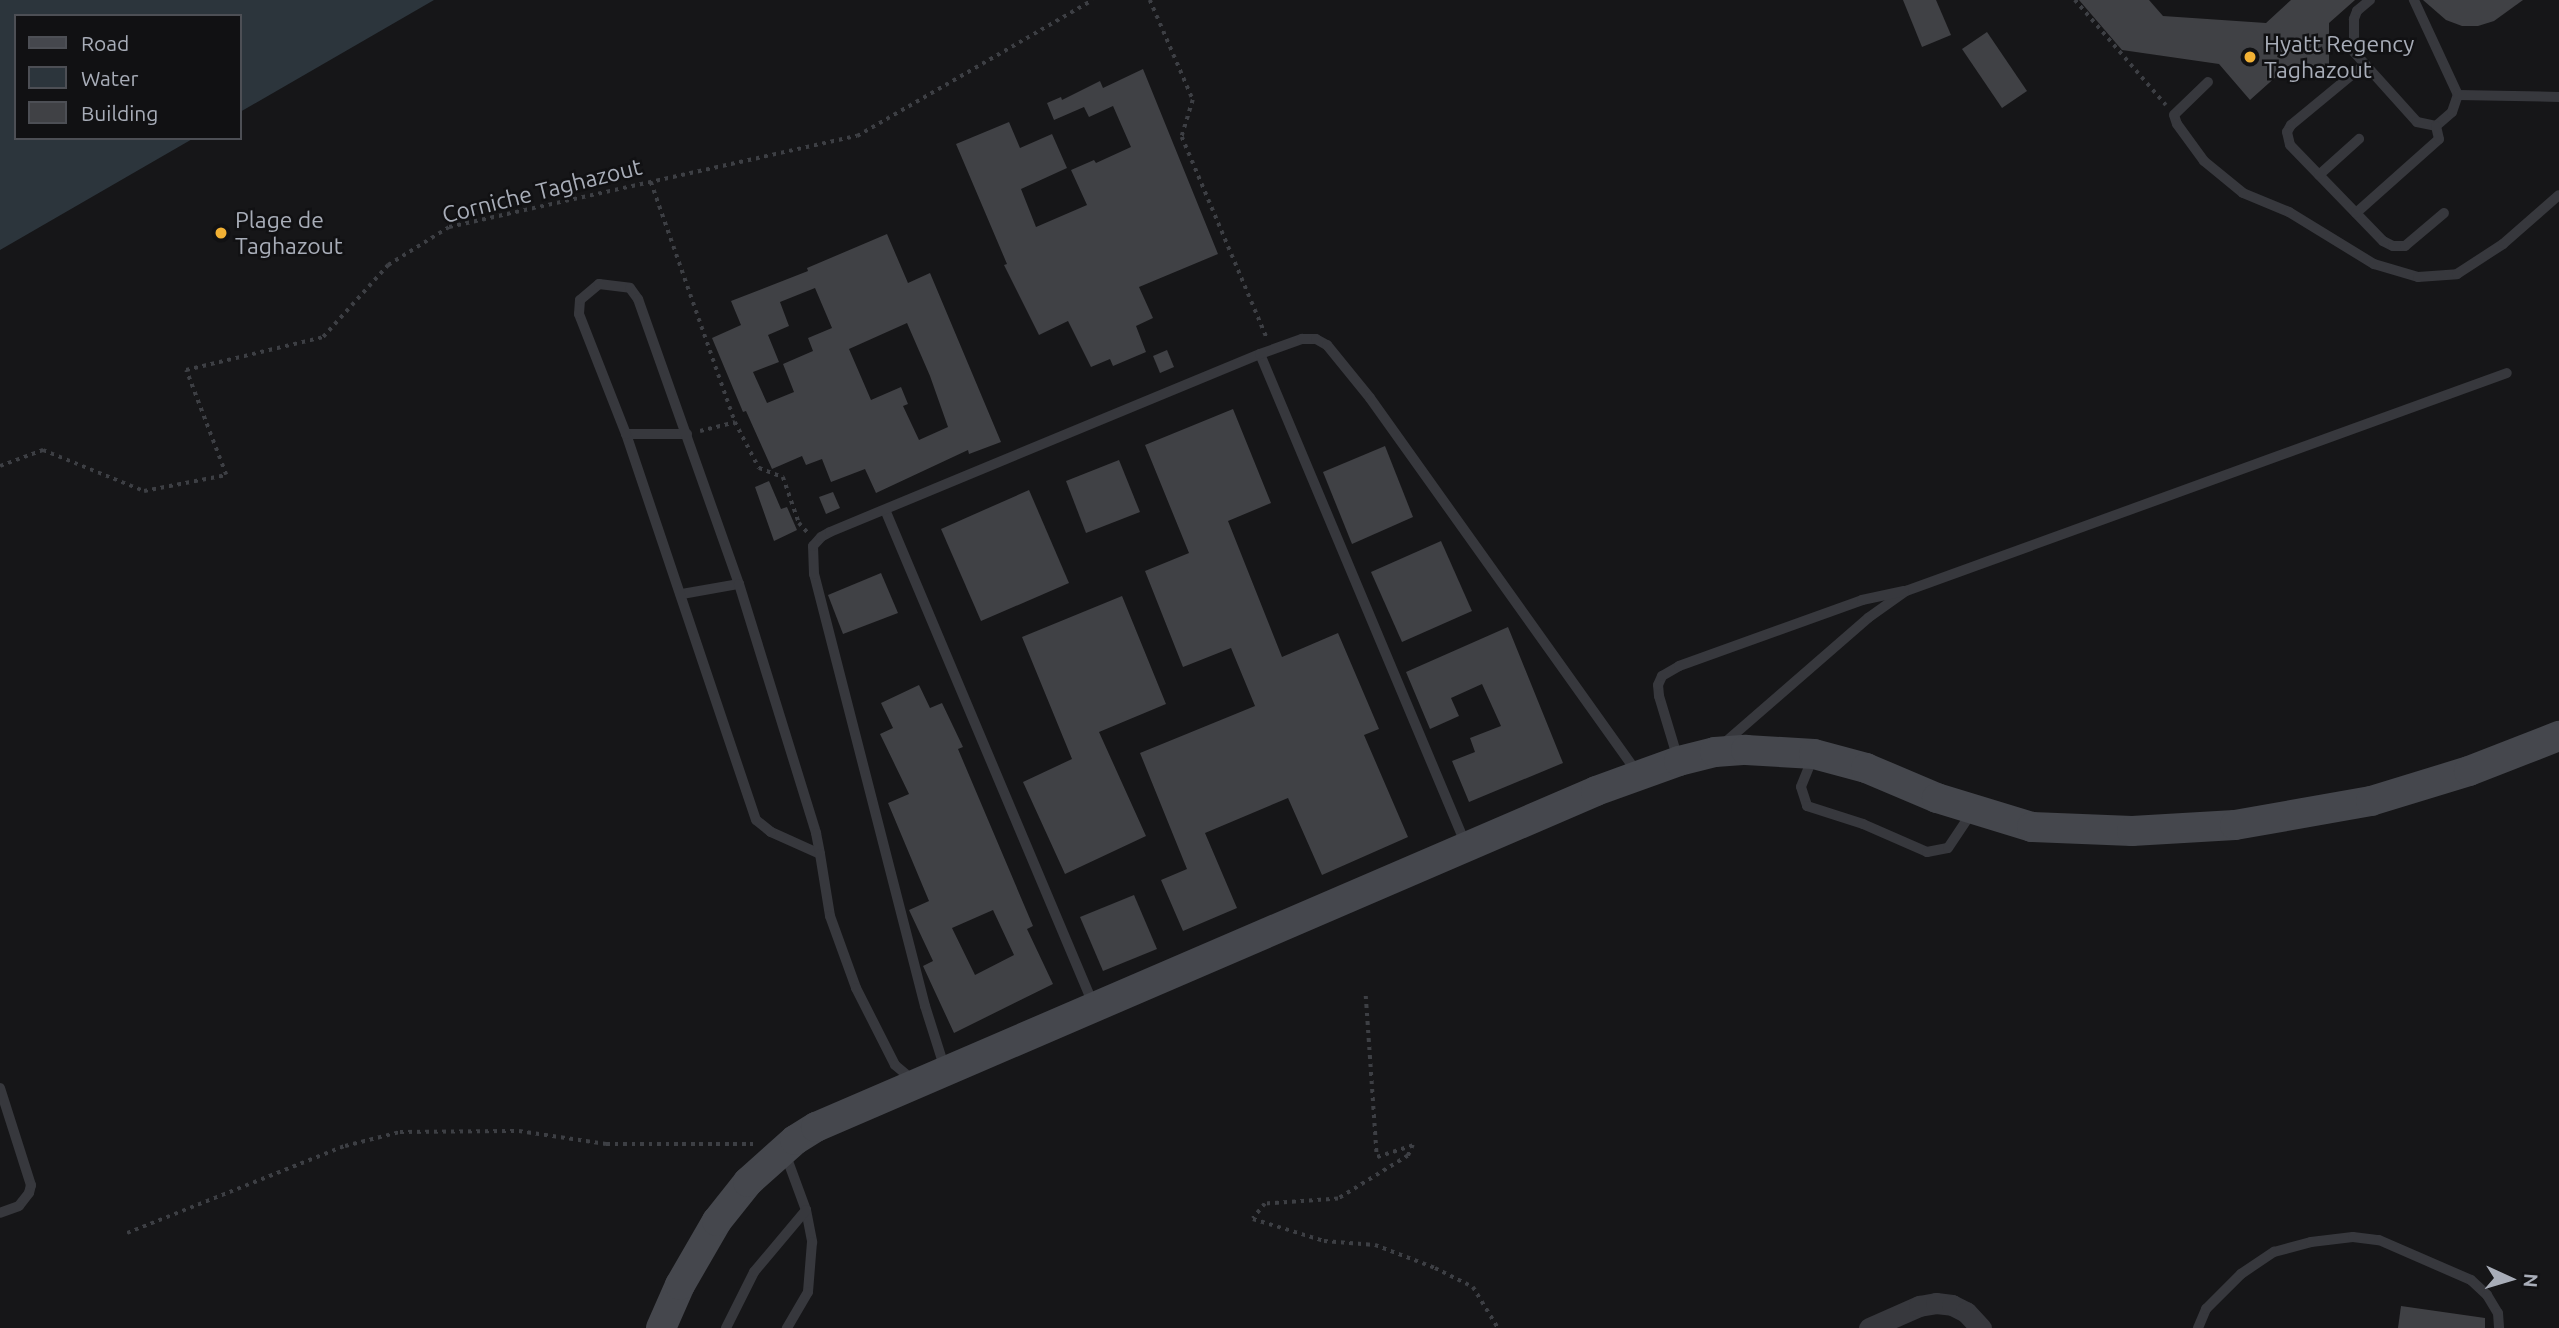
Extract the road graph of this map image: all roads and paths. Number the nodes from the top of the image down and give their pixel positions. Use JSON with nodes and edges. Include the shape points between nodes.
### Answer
{"nodes":[{"id":1,"x":1093,"y":0,"type":"edge"},
{"id":2,"x":1150,"y":0,"type":"edge"},
{"id":3,"x":2075,"y":0,"type":"edge"},
{"id":4,"x":2370,"y":0,"type":"edge"},
{"id":5,"x":2414,"y":0,"type":"edge"},
{"id":6,"x":2365,"y":64,"type":"junction"},
{"id":7,"x":2208,"y":82,"type":"dead end"},
{"id":8,"x":2458,"y":95,"type":"junction"},
{"id":9,"x":2559,"y":97,"type":"edge"},
{"id":10,"x":2174,"y":115,"type":"junction"},
{"id":11,"x":2436,"y":127,"type":"junction"},
{"id":12,"x":2359,"y":139,"type":"dead end"},
{"id":13,"x":2319,"y":175,"type":"junction"},
{"id":14,"x":651,"y":182,"type":"junction"},
{"id":15,"x":2559,"y":195,"type":"edge"},
{"id":16,"x":2444,"y":213,"type":"dead end"},
{"id":17,"x":2357,"y":214,"type":"junction"},
{"id":18,"x":1272,"y":349,"type":"junction"},
{"id":19,"x":1260,"y":354,"type":"junction"},
{"id":20,"x":2507,"y":373,"type":"dead end"},
{"id":21,"x":735,"y":422,"type":"junction"},
{"id":22,"x":626,"y":433,"type":"junction"},
{"id":23,"x":687,"y":434,"type":"junction"},
{"id":24,"x":0,"y":466,"type":"edge"},
{"id":25,"x":886,"y":512,"type":"junction"},
{"id":26,"x":816,"y":541,"type":"junction"},
{"id":27,"x":739,"y":584,"type":"junction"},
{"id":28,"x":1906,"y":591,"type":"junction"},
{"id":29,"x":682,"y":594,"type":"junction"},
{"id":30,"x":2559,"y":736,"type":"edge"},
{"id":31,"x":1715,"y":752,"type":"junction"},
{"id":32,"x":1814,"y":754,"type":"junction"},
{"id":33,"x":1679,"y":761,"type":"junction"},
{"id":34,"x":1638,"y":775,"type":"junction"},
{"id":35,"x":1973,"y":811,"type":"junction"},
{"id":36,"x":1466,"y":847,"type":"junction"},
{"id":37,"x":820,"y":854,"type":"junction"},
{"id":38,"x":1366,"y":996,"type":"dead end"},
{"id":39,"x":1095,"y":1007,"type":"junction"},
{"id":40,"x":945,"y":1069,"type":"junction"},
{"id":41,"x":915,"y":1082,"type":"junction"},
{"id":42,"x":0,"y":1088,"type":"edge"},
{"id":43,"x":770,"y":1146,"type":"junction"},
{"id":44,"x":806,"y":1210,"type":"junction"},
{"id":45,"x":0,"y":1213,"type":"edge"},
{"id":46,"x":127,"y":1233,"type":"dead end"},
{"id":47,"x":661,"y":1328,"type":"edge"},
{"id":48,"x":726,"y":1328,"type":"edge"},
{"id":49,"x":787,"y":1328,"type":"edge"},
{"id":50,"x":1498,"y":1328,"type":"edge"},
{"id":51,"x":1869,"y":1328,"type":"edge"},
{"id":52,"x":1981,"y":1328,"type":"edge"},
{"id":53,"x":2198,"y":1328,"type":"edge"},
{"id":54,"x":2499,"y":1328,"type":"edge"}],
"edges":[{"from":1,"to":14,"type":"path","name":"Corniche Taghazout","via":[[857,136]]},
{"from":2,"to":18,"type":"path","via":[[1193,100],[1182,137]]},
{"from":3,"to":10,"type":"path"},
{"from":4,"to":6,"type":"lane","via":[[2357,11],[2353,26],[2354,52]]},
{"from":5,"to":8,"type":"lane"},
{"from":6,"to":11,"type":"lane","via":[[2417,122]]},
{"from":6,"to":13,"type":"lane","via":[[2287,132],[2290,145]]},
{"from":7,"to":10,"type":"lane"},
{"from":8,"to":9,"type":"lane"},
{"from":8,"to":11,"type":"lane","via":[[2452,112]]},
{"from":10,"to":15,"type":"lane","via":[[2195,151],[2232,186],[2301,219],[2358,257],[2418,277],[2444,277],[2468,269]]},
{"from":11,"to":17,"type":"lane","via":[[2440,139]]},
{"from":12,"to":13,"type":"lane"},
{"from":13,"to":17,"type":"lane"},
{"from":14,"to":21,"type":"path"},
{"from":14,"to":24,"type":"path","name":"Corniche Taghazout","via":[[449,227],[388,265],[323,337],[186,370],[226,475],[144,491],[43,450]]},
{"from":16,"to":17,"type":"lane","via":[[2405,246],[2383,241]]},
{"from":18,"to":19,"type":"lane"},
{"from":18,"to":34,"type":"lane","via":[[1311,338],[1326,345],[1370,398]]},
{"from":19,"to":25,"type":"lane"},
{"from":19,"to":36,"type":"lane"},
{"from":20,"to":28,"type":"lane"},
{"from":21,"to":23,"type":"path"},
{"from":21,"to":26,"type":"path","via":[[759,468],[783,477],[799,523]]},
{"from":22,"to":23,"type":"lane"},
{"from":22,"to":23,"type":"lane","via":[[579,314],[580,300],[599,285],[630,288],[638,299]]},
{"from":22,"to":29,"type":"lane"},
{"from":23,"to":27,"type":"lane"},
{"from":25,"to":26,"type":"lane"},
{"from":25,"to":39,"type":"lane"},
{"from":26,"to":40,"type":"lane","via":[[811,553],[814,574]]},
{"from":27,"to":29,"type":"lane"},
{"from":27,"to":37,"type":"lane"},
{"from":28,"to":31,"type":"lane","via":[[1868,618]]},
{"from":28,"to":33,"type":"lane","via":[[1862,600],[1662,676],[1659,696]]},
{"from":29,"to":37,"type":"lane","via":[[755,820]]},
{"from":30,"to":35,"type":"street","via":[[2411,791],[2235,825],[2071,831],[2032,827]]},
{"from":31,"to":32,"type":"street"},
{"from":31,"to":33,"type":"street"},
{"from":32,"to":35,"type":"street","via":[[1867,768]]},
{"from":32,"to":35,"type":"lane","via":[[1801,787],[1807,806],[1927,852],[1948,848]]},
{"from":33,"to":34,"type":"street"},
{"from":34,"to":36,"type":"street"},
{"from":36,"to":39,"type":"street"},
{"from":37,"to":41,"type":"lane","via":[[830,916],[856,988],[895,1065]]},
{"from":38,"to":50,"type":"path","via":[[1377,1157],[1413,1145],[1408,1156],[1338,1199],[1265,1204],[1253,1219],[1324,1241],[1375,1245],[1435,1268],[1473,1287]]},
{"from":39,"to":40,"type":"street"},
{"from":40,"to":41,"type":"street"},
{"from":41,"to":43,"type":"street"},
{"from":42,"to":45,"type":"lane","via":[[31,1185],[25,1201]]},
{"from":43,"to":44,"type":"lane"},
{"from":43,"to":46,"type":"path","via":[[620,1145],[519,1131],[400,1132],[345,1146]]},
{"from":43,"to":47,"type":"street","via":[[717,1221]]},
{"from":44,"to":48,"type":"lane","via":[[754,1272]]},
{"from":44,"to":49,"type":"lane","via":[[812,1242],[811,1278],[802,1306]]},
{"from":51,"to":52,"type":"street","via":[[1936,1303],[1966,1312]]},
{"from":53,"to":54,"type":"lane","via":[[2206,1309],[2241,1274],[2274,1252],[2353,1237],[2379,1240],[2470,1280],[2498,1313]]}]}
